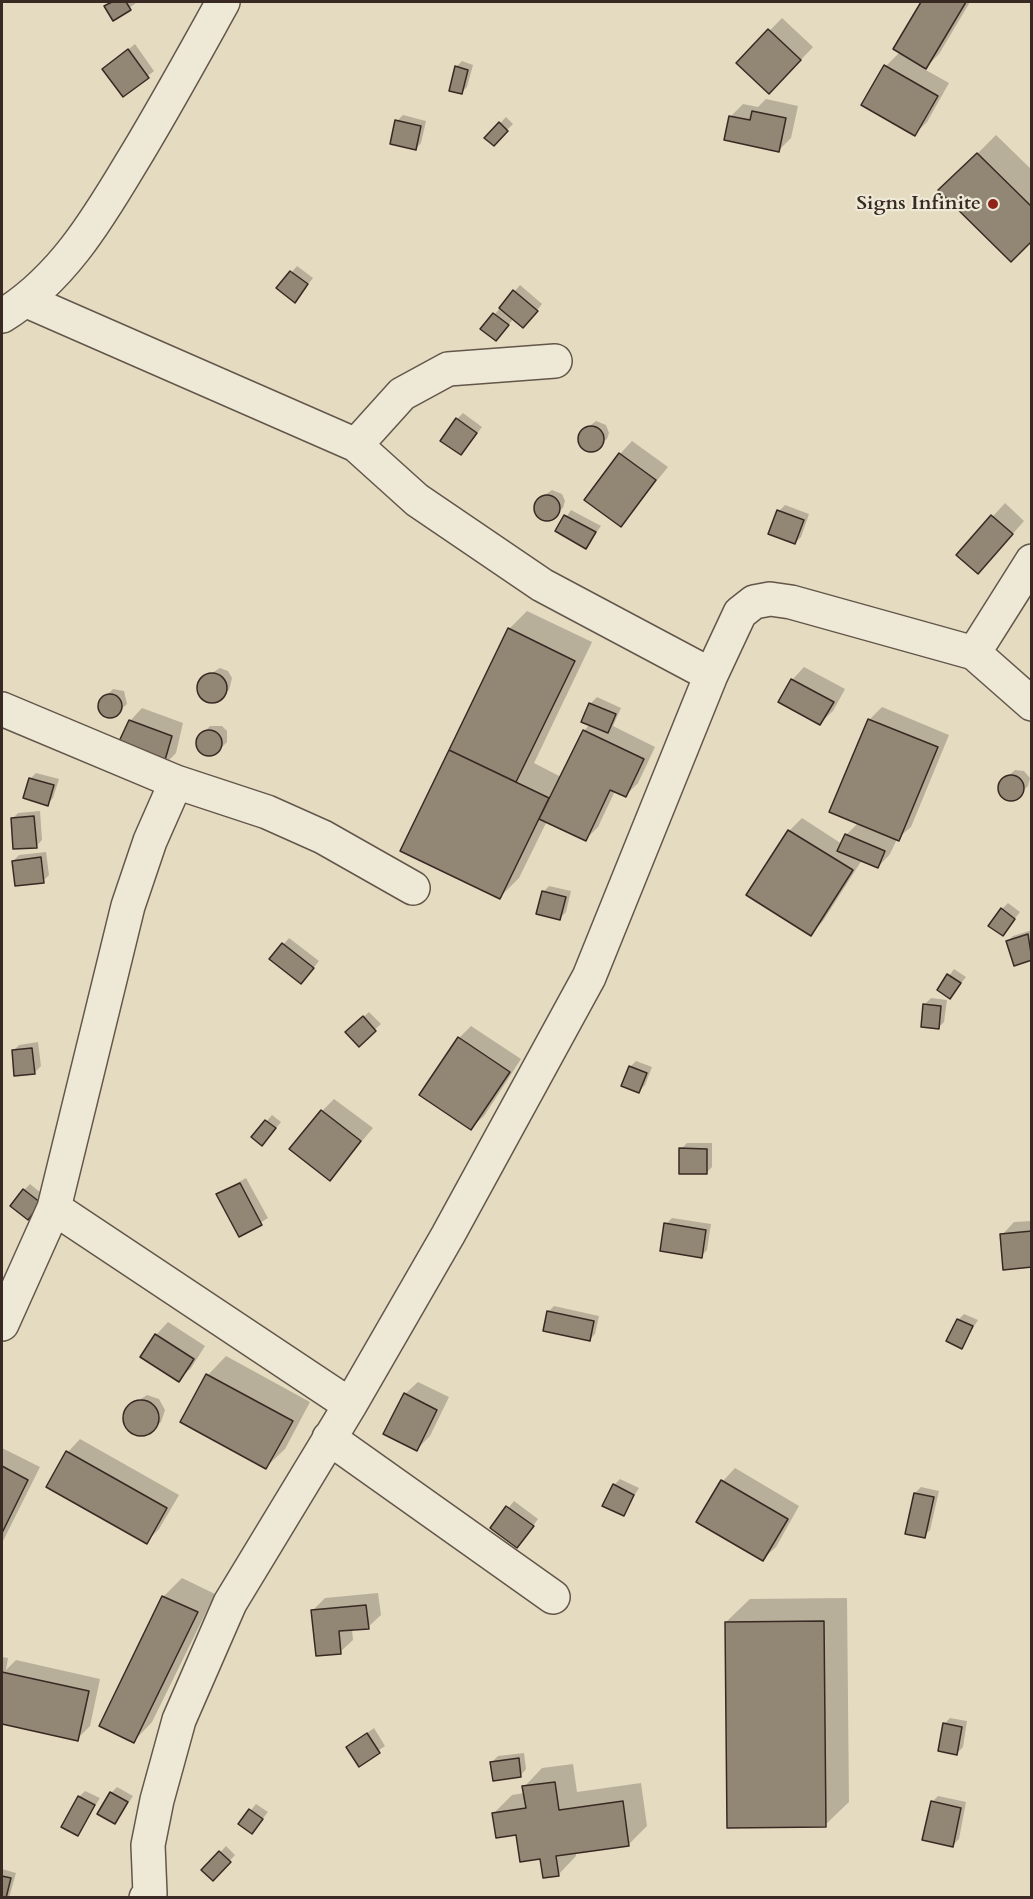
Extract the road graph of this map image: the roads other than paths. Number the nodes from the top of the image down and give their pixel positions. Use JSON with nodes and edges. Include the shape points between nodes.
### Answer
{"nodes":[{"id":1,"x":223,"y":2,"type":"edge"},
{"id":2,"x":14,"y":308,"type":"edge"},
{"id":3,"x":555,"y":361,"type":"dead end"},
{"id":4,"x":356,"y":445,"type":"junction"},
{"id":5,"x":1032,"y":561,"type":"edge"},
{"id":6,"x":974,"y":653,"type":"junction"},
{"id":7,"x":711,"y":675,"type":"junction"},
{"id":8,"x":1032,"y":704,"type":"edge"},
{"id":9,"x":2,"y":709,"type":"edge"},
{"id":10,"x":176,"y":782,"type":"junction"},
{"id":11,"x":413,"y":888,"type":"dead end"},
{"id":12,"x":54,"y":1208,"type":"junction"},
{"id":13,"x":2,"y":1324,"type":"edge"},
{"id":14,"x":350,"y":1405,"type":"junction"},
{"id":15,"x":329,"y":1438,"type":"junction"},
{"id":16,"x":553,"y":1597,"type":"dead end"},
{"id":17,"x":150,"y":1896,"type":"edge"}],
"edges":[{"from":1,"to":2,"type":"street","via":[[88,235]]},
{"from":2,"to":4,"type":"street"},
{"from":3,"to":4,"type":"street","via":[[448,369],[402,394]]},
{"from":4,"to":7,"type":"street","via":[[417,500],[542,585]]},
{"from":5,"to":6,"type":"street"},
{"from":6,"to":7,"type":"street","via":[[770,599],[754,602],[740,614]]},
{"from":6,"to":8,"type":"street"},
{"from":7,"to":14,"type":"street","via":[[588,977],[448,1235]]},
{"from":9,"to":10,"type":"street"},
{"from":10,"to":11,"type":"street","via":[[267,812],[323,837]]},
{"from":10,"to":12,"type":"street","via":[[128,906]]},
{"from":12,"to":13,"type":"street"},
{"from":12,"to":14,"type":"street"},
{"from":14,"to":15,"type":"street"},
{"from":15,"to":16,"type":"street"},
{"from":15,"to":17,"type":"street","via":[[230,1603],[179,1720],[148,1845]]}]}
